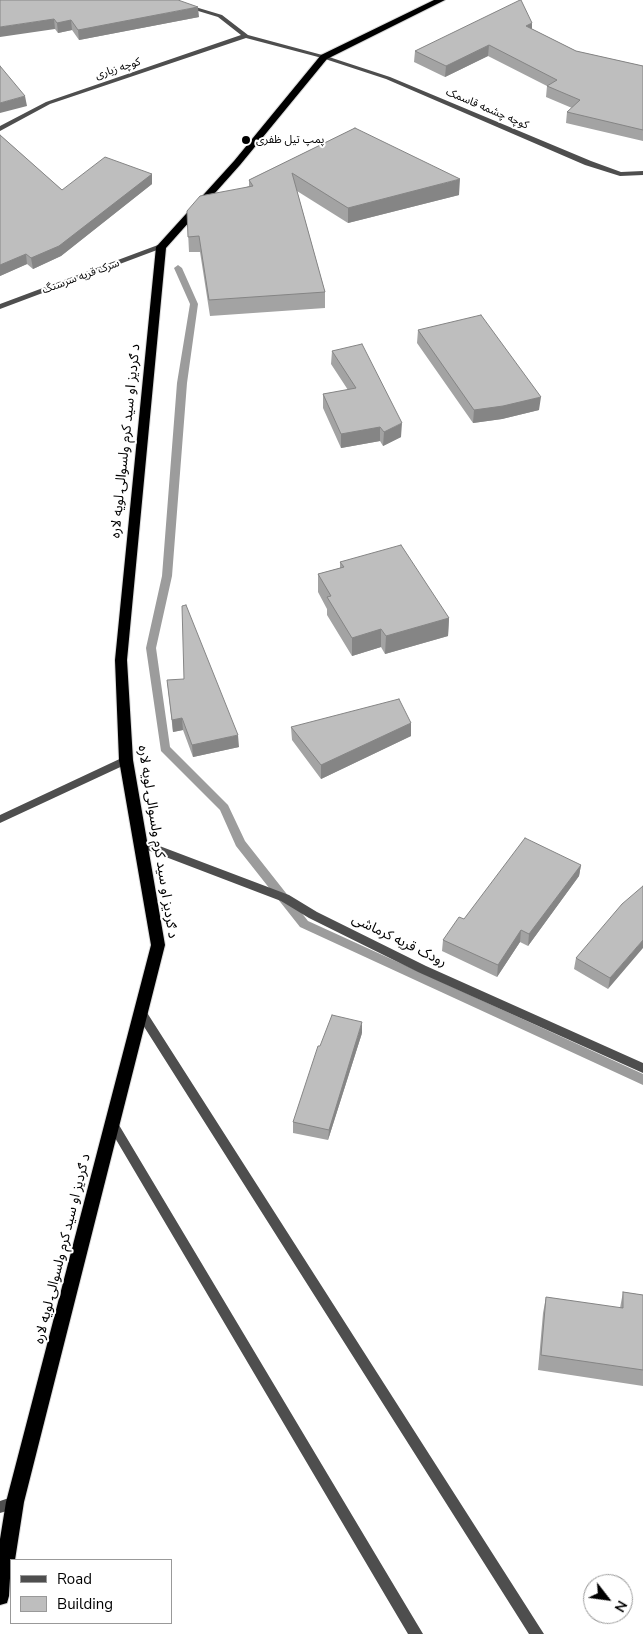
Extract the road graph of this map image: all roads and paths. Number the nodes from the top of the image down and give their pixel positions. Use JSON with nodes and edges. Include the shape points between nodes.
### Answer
{"nodes":[{"id":1,"x":165,"y":0,"type":"edge"},
{"id":2,"x":441,"y":0,"type":"edge"},
{"id":3,"x":246,"y":36,"type":"junction"},
{"id":4,"x":324,"y":56,"type":"junction"},
{"id":5,"x":0,"y":129,"type":"edge"},
{"id":6,"x":643,"y":173,"type":"edge"},
{"id":7,"x":161,"y":247,"type":"junction"},
{"id":8,"x":0,"y":307,"type":"edge"},
{"id":9,"x":126,"y":760,"type":"junction"},
{"id":10,"x":0,"y":819,"type":"edge"},
{"id":11,"x":141,"y":843,"type":"junction"},
{"id":12,"x":140,"y":1011,"type":"junction"},
{"id":13,"x":643,"y":1068,"type":"edge"},
{"id":14,"x":112,"y":1123,"type":"junction"},
{"id":15,"x":15,"y":1502,"type":"junction"},
{"id":16,"x":0,"y":1507,"type":"edge"},
{"id":17,"x":0,"y":1596,"type":"edge"},
{"id":18,"x":416,"y":1634,"type":"edge"},
{"id":19,"x":537,"y":1634,"type":"edge"}],
"edges":[{"from":1,"to":3,"type":"street","via":[[220,16]]},
{"from":2,"to":4,"type":"highway"},
{"from":3,"to":4,"type":"street","name":"کوچه چشمه قاسمک"},
{"from":3,"to":5,"type":"street","name":"کوچه زیاری","via":[[48,103]]},
{"from":4,"to":6,"type":"street","name":"کوچه چشمه قاسمک","via":[[388,78],[588,163],[620,174]]},
{"from":4,"to":7,"type":"highway","via":[[237,163]]},
{"from":7,"to":8,"type":"street","name":"سرک قریه سرسنگ"},
{"from":7,"to":9,"type":"highway","name":"د ګردیز او سید کرم ولسوالۍ لویه لاره","via":[[121,660]]},
{"from":9,"to":10,"type":"street"},
{"from":9,"to":11,"type":"highway","name":"د ګردیز او سید کرم ولسوالۍ لویه لاره"},
{"from":11,"to":12,"type":"highway","name":"د ګردیز او سید کرم ولسوالۍ لویه لاره","via":[[158,946]]},
{"from":11,"to":13,"type":"street","name":"رودک قریه کرماشی","via":[[285,898],[312,915],[422,969]]},
{"from":12,"to":14,"type":"highway","name":"د ګردیز او سید کرم ولسوالۍ لویه لاره"},
{"from":12,"to":19,"type":"street"},
{"from":14,"to":15,"type":"highway","name":"د ګردیز او سید کرم ولسوالۍ لویه لاره"},
{"from":14,"to":18,"type":"street"},
{"from":15,"to":16,"type":"street"},
{"from":15,"to":17,"type":"highway","name":"د ګردیز او سید کرم ولسوالۍ لویه لاره"}]}
